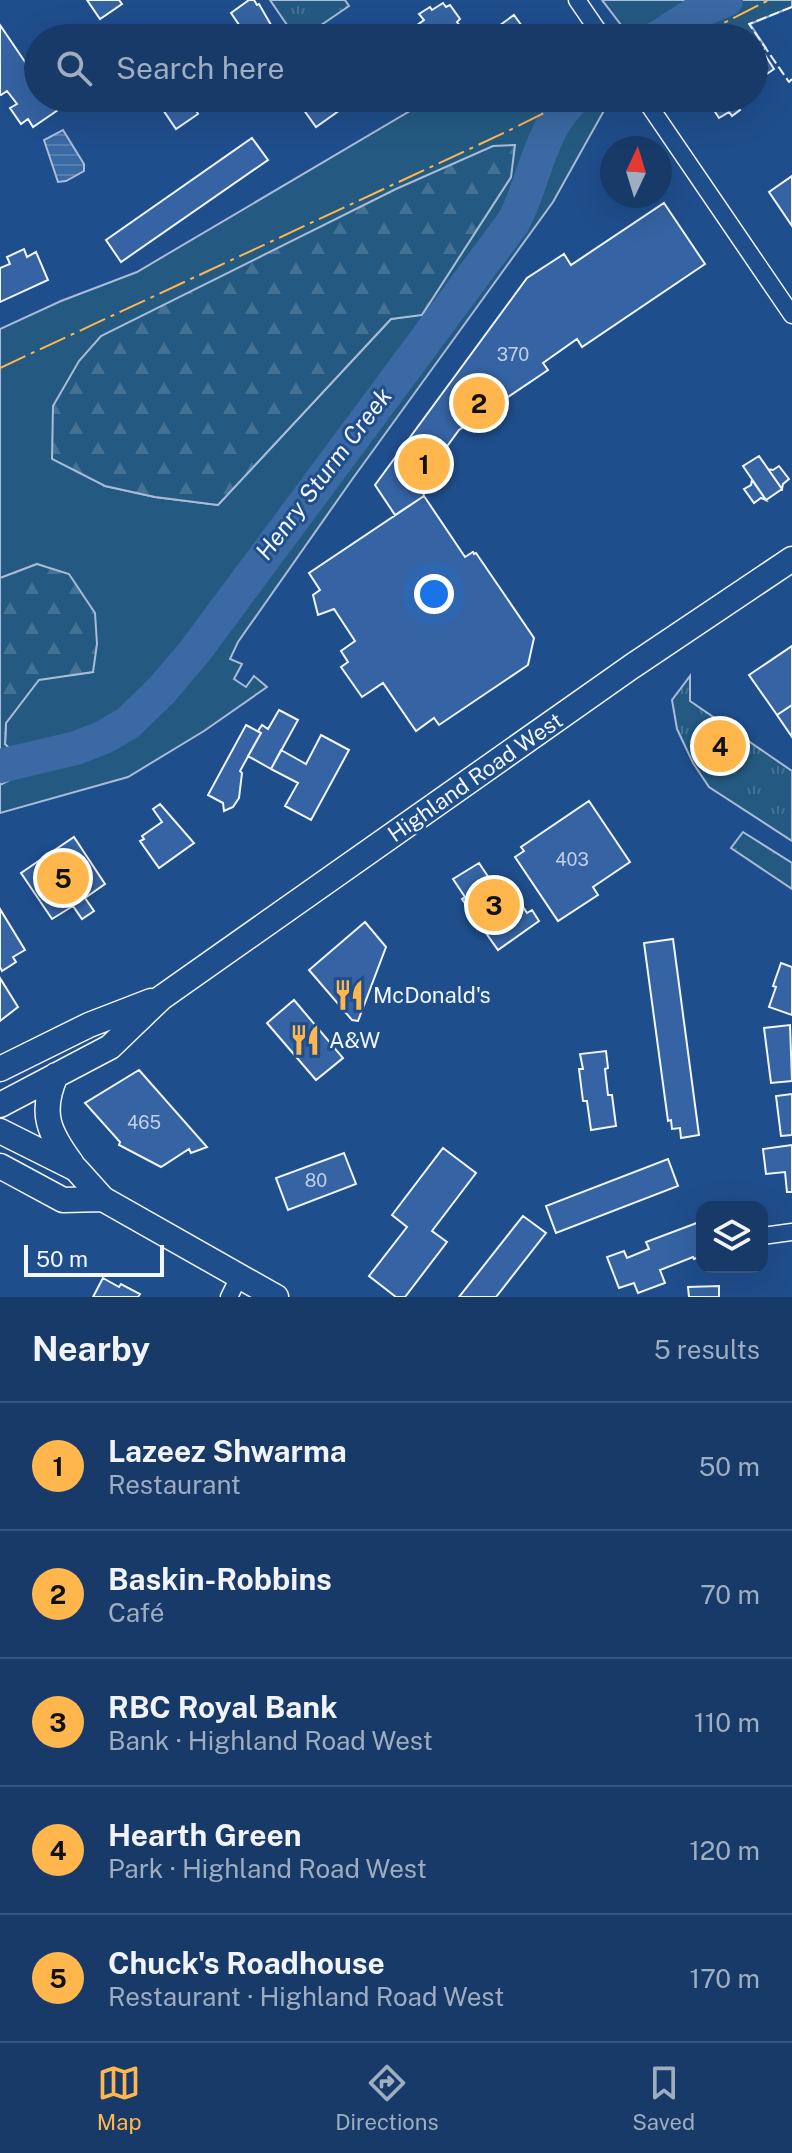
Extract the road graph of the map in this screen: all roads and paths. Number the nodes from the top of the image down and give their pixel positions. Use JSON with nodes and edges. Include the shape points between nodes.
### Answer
{"nodes":[{"id":1,"x":577,"y":0,"type":"edge"},
{"id":2,"x":593,"y":24,"type":"edge"},
{"id":3,"x":654,"y":112,"type":"edge"},
{"id":4,"x":792,"y":315,"type":"edge"},
{"id":5,"x":792,"y":559,"type":"edge"},
{"id":6,"x":161,"y":998,"type":"junction"},
{"id":7,"x":0,"y":1069,"type":"edge"},
{"id":8,"x":56,"y":1075,"type":"junction"},
{"id":9,"x":0,"y":1105,"type":"edge"},
{"id":10,"x":0,"y":1131,"type":"edge"},
{"id":11,"x":0,"y":1166,"type":"edge"},
{"id":12,"x":76,"y":1169,"type":"junction"},
{"id":13,"x":103,"y":1199,"type":"junction"},
{"id":14,"x":792,"y":1232,"type":"edge"},
{"id":15,"x":768,"y":1235,"type":"edge"},
{"id":16,"x":234,"y":1287,"type":"edge"},
{"id":17,"x":276,"y":1297,"type":"edge"}],
"edges":[{"from":1,"to":2,"type":"street"},
{"from":3,"to":4,"type":"street"},
{"from":5,"to":6,"type":"main road","name":"Highland Road West"},
{"from":6,"to":7,"type":"main road","name":"Highland Road West","via":[[89,1025]]},
{"from":6,"to":8,"type":"main road","name":"Highland Road West","via":[[110,1047]]},
{"from":8,"to":9,"type":"main road","name":"Highland Road West"},
{"from":8,"to":12,"type":"main road","via":[[48,1119],[54,1140]]},
{"from":10,"to":12,"type":"main road"},
{"from":11,"to":13,"type":"main road","via":[[63,1200]]},
{"from":12,"to":13,"type":"main road"},
{"from":13,"to":16,"type":"main road"},
{"from":14,"to":15,"type":"street"},
{"from":16,"to":17,"type":"main road"}]}
